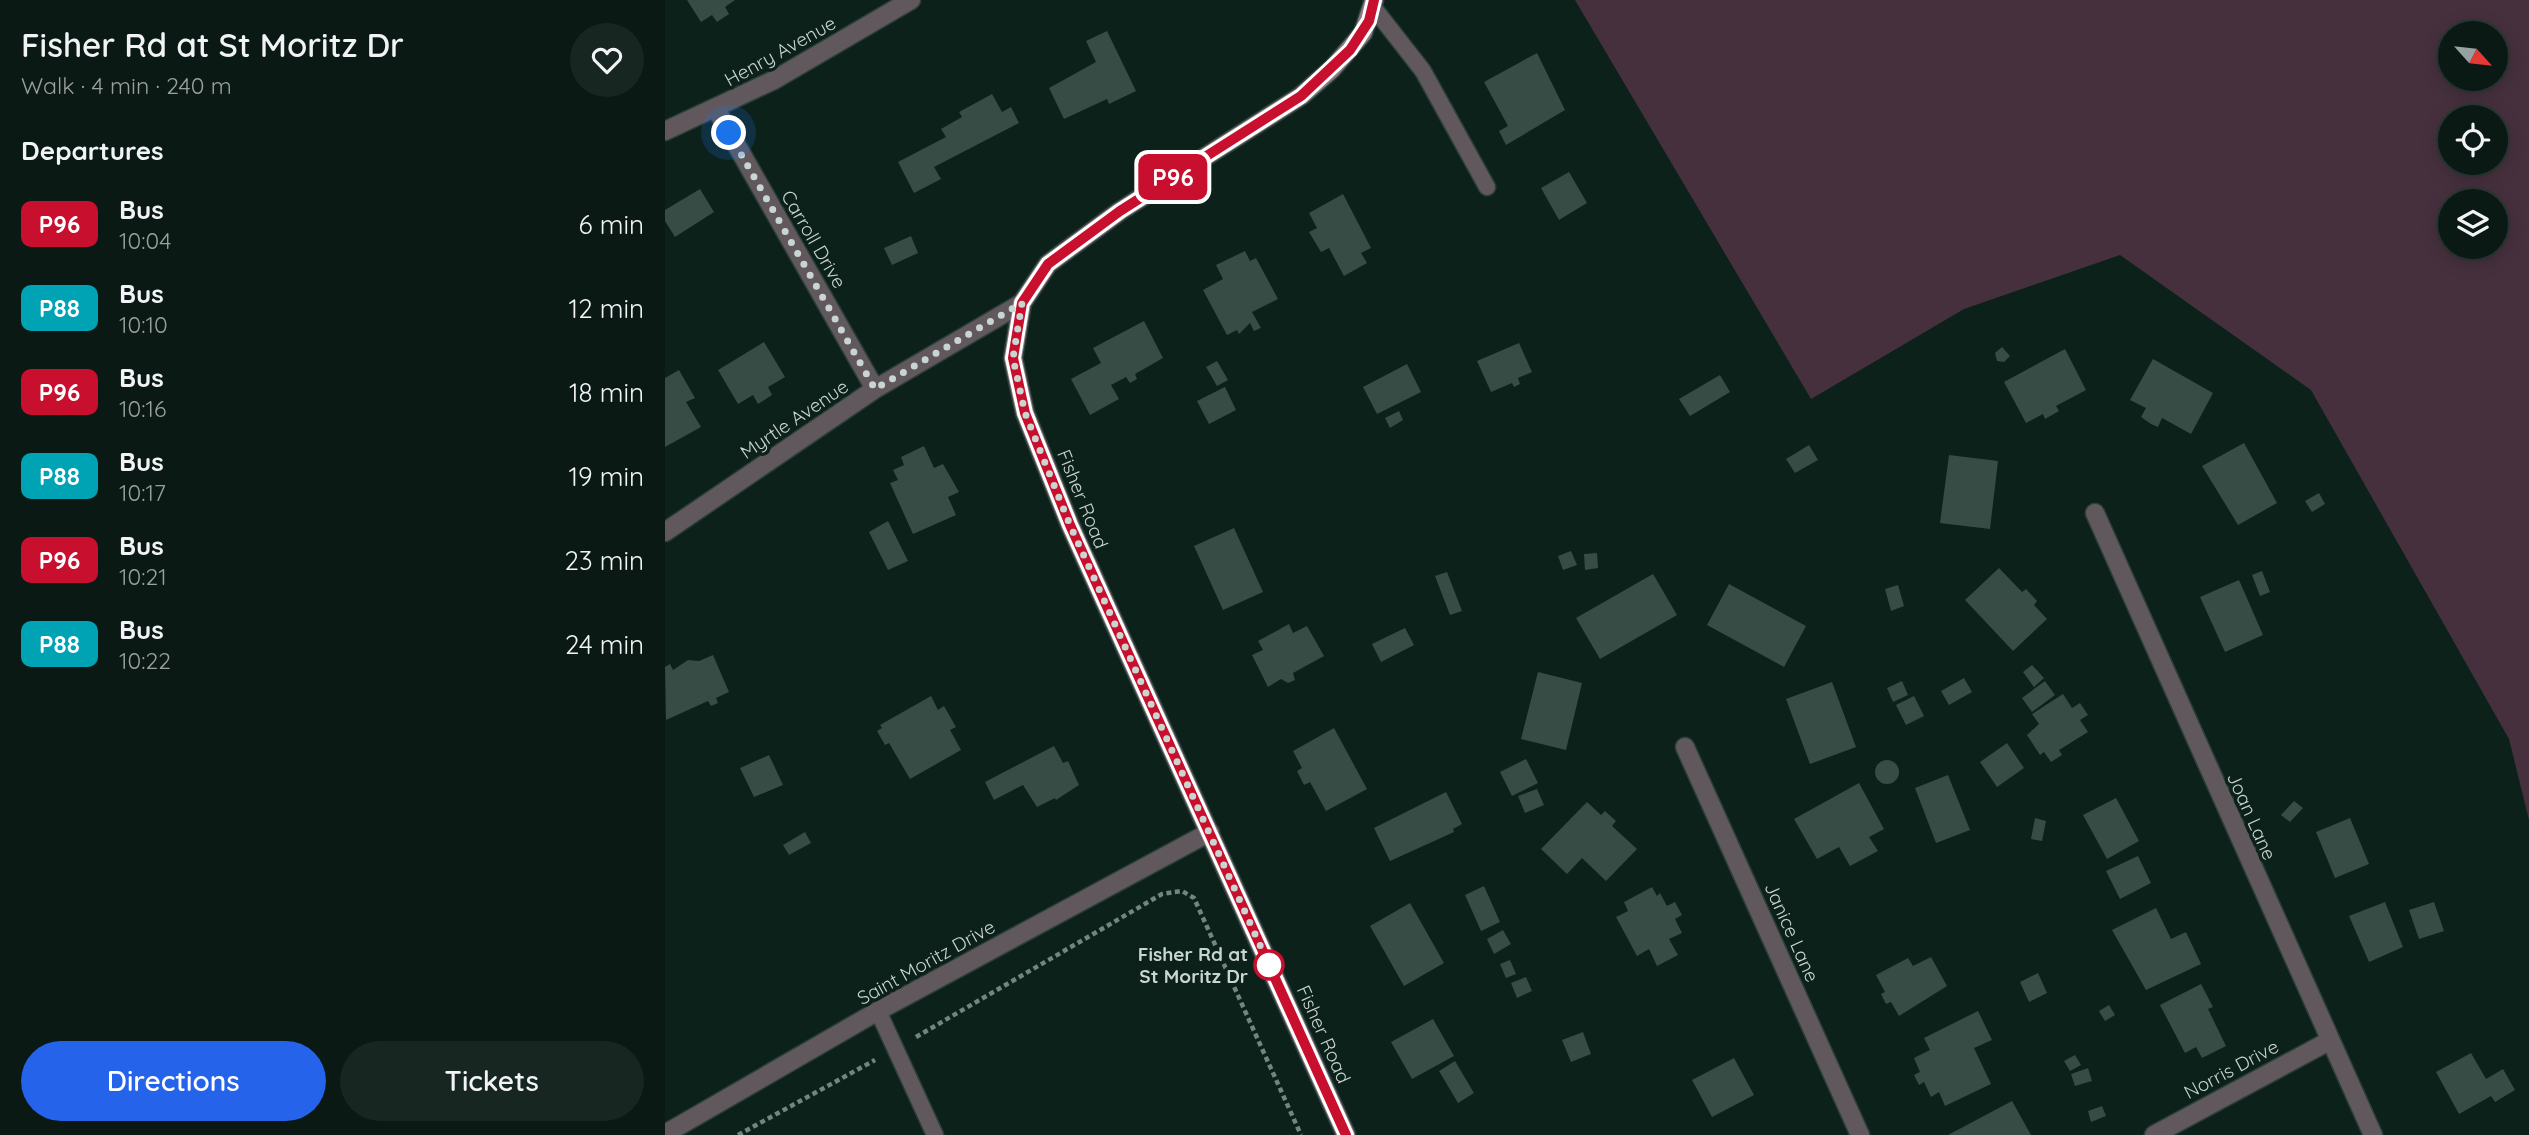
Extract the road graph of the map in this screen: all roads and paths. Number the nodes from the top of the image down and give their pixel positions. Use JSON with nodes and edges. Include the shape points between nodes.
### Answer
{"nodes":[{"id":1,"x":911,"y":0,"type":"edge"},
{"id":2,"x":1374,"y":4,"type":"edge"},
{"id":3,"x":716,"y":109,"type":"junction"},
{"id":4,"x":665,"y":131,"type":"edge"},
{"id":5,"x":1487,"y":187,"type":"dead end"},
{"id":6,"x":1022,"y":303,"type":"junction"},
{"id":7,"x":875,"y":389,"type":"junction"},
{"id":8,"x":2095,"y":513,"type":"dead end"},
{"id":9,"x":665,"y":532,"type":"edge"},
{"id":10,"x":1685,"y":747,"type":"dead end"},
{"id":11,"x":1210,"y":832,"type":"junction"},
{"id":12,"x":878,"y":1011,"type":"junction"},
{"id":13,"x":2329,"y":1041,"type":"junction"},
{"id":14,"x":896,"y":1048,"type":"junction"},
{"id":15,"x":665,"y":1134,"type":"edge"},
{"id":16,"x":738,"y":1135,"type":"edge"},
{"id":17,"x":935,"y":1135,"type":"edge"},
{"id":18,"x":1301,"y":1135,"type":"edge"},
{"id":19,"x":1346,"y":1135,"type":"edge"},
{"id":20,"x":1860,"y":1135,"type":"edge"},
{"id":21,"x":2154,"y":1135,"type":"edge"},
{"id":22,"x":2373,"y":1135,"type":"edge"}],
"edges":[{"from":1,"to":3,"type":"street","name":"Henry Avenue"},
{"from":2,"to":5,"type":"lane","via":[[1423,71]]},
{"from":2,"to":6,"type":"street","name":"Fisher Road","via":[[1363,33],[1350,50],[1301,96],[1060,253],[1037,277]]},
{"from":3,"to":4,"type":"street","name":"Henry Avenue"},
{"from":3,"to":7,"type":"street","name":"Carroll Drive"},
{"from":6,"to":7,"type":"street","name":"Myrtle Avenue"},
{"from":6,"to":11,"type":"street","name":"Fisher Road","via":[[1013,358],[1025,413],[1070,525]]},
{"from":7,"to":9,"type":"street","name":"Myrtle Avenue"},
{"from":8,"to":13,"type":"street","name":"Joan Lane"},
{"from":10,"to":20,"type":"street","name":"Janice Lane"},
{"from":11,"to":12,"type":"street","name":"Saint Moritz Drive"},
{"from":11,"to":19,"type":"street","name":"Fisher Road"},
{"from":12,"to":14,"type":"lane"},
{"from":12,"to":15,"type":"street","name":"Saint Moritz Drive"},
{"from":13,"to":21,"type":"street","name":"Norris Drive"},
{"from":13,"to":22,"type":"street","name":"Joan Lane"},
{"from":14,"to":16,"type":"path"},
{"from":14,"to":17,"type":"lane"},
{"from":14,"to":18,"type":"path","via":[[1162,894],[1182,891],[1194,898]]}]}
